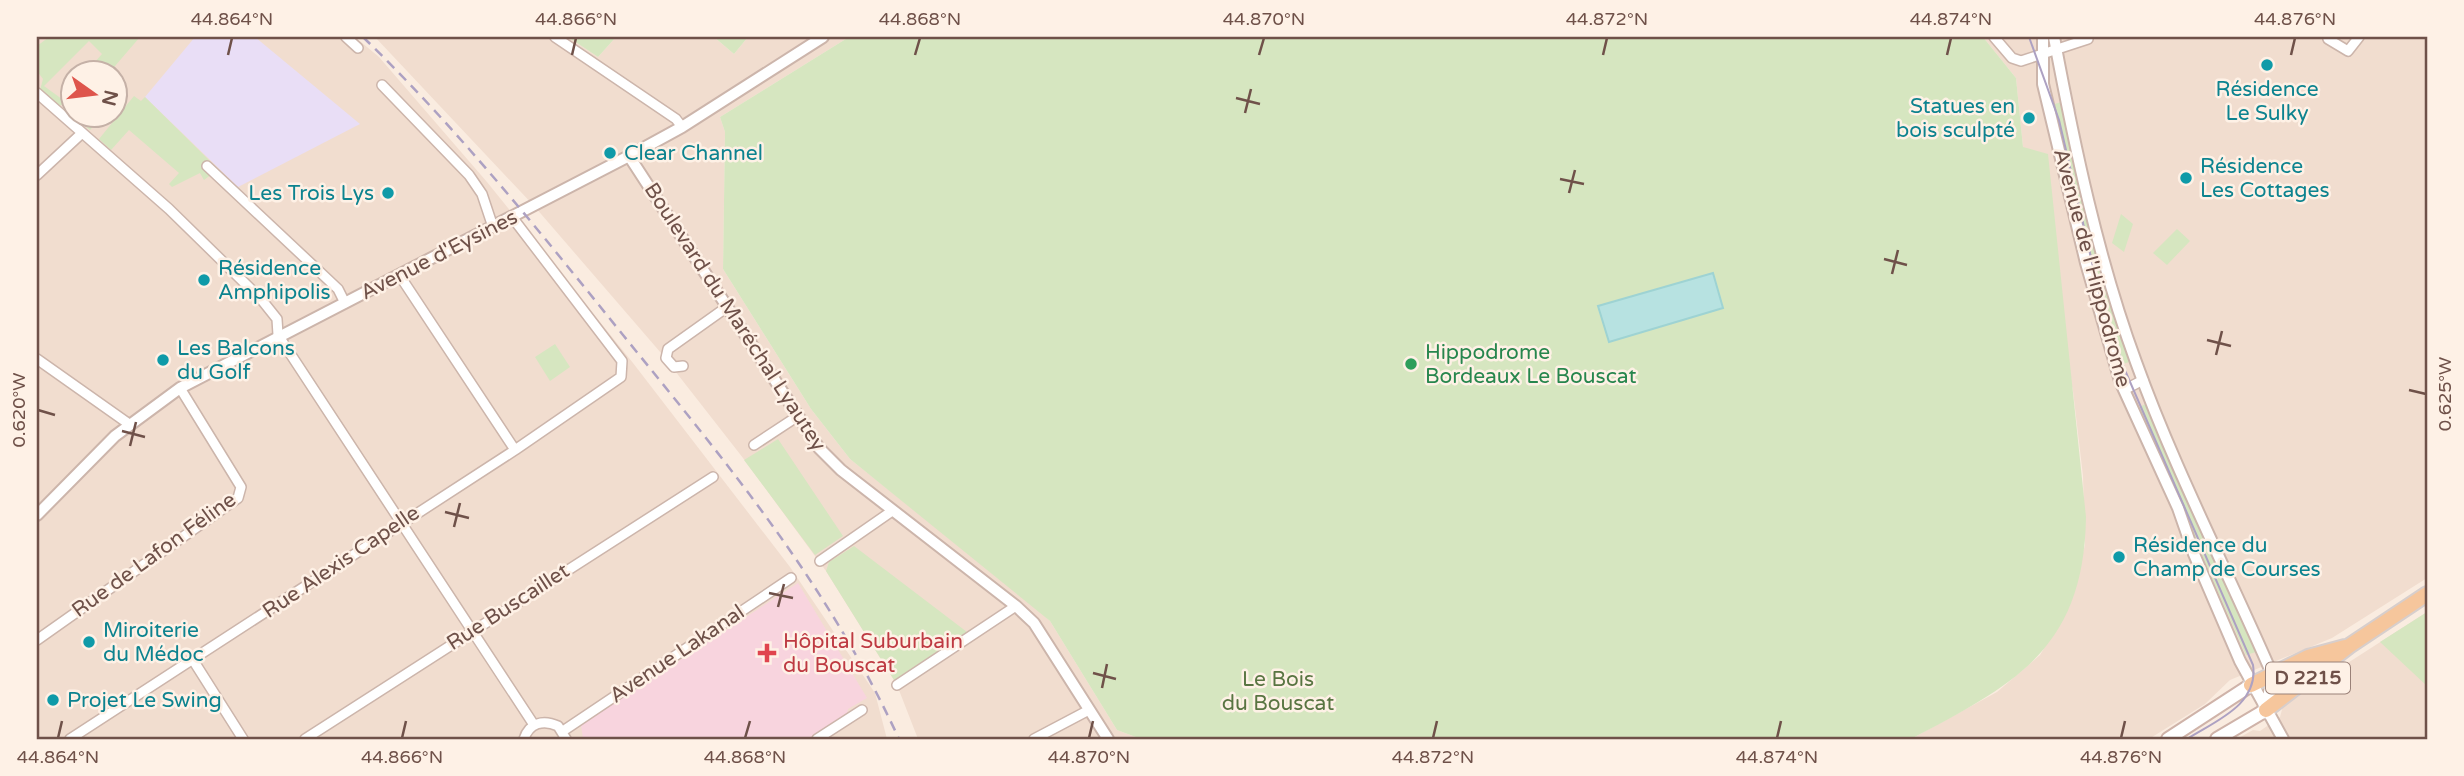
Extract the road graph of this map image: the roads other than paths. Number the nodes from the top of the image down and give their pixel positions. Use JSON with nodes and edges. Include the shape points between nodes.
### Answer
{"nodes":[{"id":1,"x":346,"y":37,"type":"edge"},
{"id":2,"x":555,"y":37,"type":"edge"},
{"id":3,"x":823,"y":37,"type":"edge"},
{"id":4,"x":1994,"y":37,"type":"edge"},
{"id":5,"x":2043,"y":37,"type":"edge"},
{"id":6,"x":2054,"y":37,"type":"edge"},
{"id":7,"x":2359,"y":37,"type":"edge"},
{"id":8,"x":2088,"y":39,"type":"dead end"},
{"id":9,"x":2328,"y":39,"type":"dead end"},
{"id":10,"x":358,"y":48,"type":"dead end"},
{"id":11,"x":2057,"y":51,"type":"junction"},
{"id":12,"x":2043,"y":56,"type":"junction"},
{"id":13,"x":382,"y":85,"type":"dead end"},
{"id":14,"x":37,"y":93,"type":"edge"},
{"id":15,"x":682,"y":127,"type":"junction"},
{"id":16,"x":81,"y":134,"type":"junction"},
{"id":17,"x":629,"y":156,"type":"junction"},
{"id":18,"x":207,"y":166,"type":"dead end"},
{"id":19,"x":37,"y":175,"type":"edge"},
{"id":20,"x":512,"y":217,"type":"junction"},
{"id":21,"x":493,"y":227,"type":"junction"},
{"id":22,"x":400,"y":276,"type":"junction"},
{"id":23,"x":345,"y":303,"type":"junction"},
{"id":24,"x":727,"y":307,"type":"junction"},
{"id":25,"x":278,"y":335,"type":"junction"},
{"id":26,"x":37,"y":359,"type":"edge"},
{"id":27,"x":683,"y":366,"type":"dead end"},
{"id":28,"x":2143,"y":380,"type":"junction"},
{"id":29,"x":180,"y":388,"type":"junction"},
{"id":30,"x":2124,"y":390,"type":"junction"},
{"id":31,"x":798,"y":416,"type":"junction"},
{"id":32,"x":129,"y":424,"type":"junction"},
{"id":33,"x":754,"y":445,"type":"dead end"},
{"id":34,"x":515,"y":450,"type":"junction"},
{"id":35,"x":713,"y":477,"type":"dead end"},
{"id":36,"x":892,"y":511,"type":"junction"},
{"id":37,"x":37,"y":515,"type":"edge"},
{"id":38,"x":400,"y":522,"type":"junction"},
{"id":39,"x":820,"y":561,"type":"dead end"},
{"id":40,"x":791,"y":578,"type":"dead end"},
{"id":41,"x":2427,"y":594,"type":"edge"},
{"id":42,"x":1016,"y":606,"type":"junction"},
{"id":43,"x":473,"y":629,"type":"junction"},
{"id":44,"x":37,"y":640,"type":"edge"},
{"id":45,"x":2349,"y":646,"type":"junction"},
{"id":46,"x":2322,"y":652,"type":"junction"},
{"id":47,"x":193,"y":660,"type":"junction"},
{"id":48,"x":2272,"y":674,"type":"junction"},
{"id":49,"x":897,"y":685,"type":"dead end"},
{"id":50,"x":2251,"y":685,"type":"junction"},
{"id":51,"x":862,"y":710,"type":"dead end"},
{"id":52,"x":1088,"y":710,"type":"junction"},
{"id":53,"x":2266,"y":710,"type":"junction"},
{"id":54,"x":534,"y":724,"type":"junction"},
{"id":55,"x":565,"y":735,"type":"edge"},
{"id":56,"x":71,"y":739,"type":"edge"},
{"id":57,"x":243,"y":739,"type":"edge"},
{"id":58,"x":305,"y":739,"type":"edge"},
{"id":59,"x":524,"y":739,"type":"edge"},
{"id":60,"x":817,"y":739,"type":"edge"},
{"id":61,"x":1034,"y":739,"type":"edge"},
{"id":62,"x":1108,"y":739,"type":"edge"},
{"id":63,"x":2168,"y":739,"type":"edge"},
{"id":64,"x":2217,"y":739,"type":"edge"},
{"id":65,"x":2283,"y":739,"type":"edge"}],
"edges":[{"from":1,"to":10,"type":"street"},
{"from":2,"to":15,"type":"street"},
{"from":3,"to":15,"type":"street","name":"Avenue d'Eysines"},
{"from":4,"to":12,"type":"street","via":[[2014,60]]},
{"from":5,"to":12,"type":"street","name":"Avenue de l'Hippodrome"},
{"from":6,"to":11,"type":"street","name":"Avenue de l'Hippodrome"},
{"from":7,"to":9,"type":"street","via":[[2348,51]]},
{"from":8,"to":11,"type":"street"},
{"from":11,"to":12,"type":"street"},
{"from":11,"to":28,"type":"street","name":"Avenue de l'Hippodrome","via":[[2104,260]]},
{"from":12,"to":30,"type":"street","name":"Avenue de l'Hippodrome","via":[[2046,97],[2095,298]]},
{"from":13,"to":21,"type":"street","via":[[469,175]]},
{"from":14,"to":16,"type":"street"},
{"from":15,"to":17,"type":"street","name":"Avenue d'Eysines"},
{"from":16,"to":19,"type":"street"},
{"from":16,"to":25,"type":"street","via":[[169,209],[261,299],[277,319]]},
{"from":17,"to":20,"type":"street","name":"Avenue d'Eysines"},
{"from":17,"to":24,"type":"street","name":"Boulevard du Maréchal Lyautey"},
{"from":18,"to":23,"type":"street","via":[[338,289]]},
{"from":20,"to":21,"type":"street","name":"Avenue d'Eysines"},
{"from":20,"to":34,"type":"street","name":"Rue Alexis Capelle","via":[[622,361],[623,369],[621,377]]},
{"from":21,"to":22,"type":"street","name":"Avenue d'Eysines"},
{"from":22,"to":23,"type":"street","name":"Avenue d'Eysines"},
{"from":22,"to":34,"type":"street"},
{"from":23,"to":25,"type":"street","name":"Avenue d'Eysines"},
{"from":24,"to":27,"type":"street","via":[[668,349],[666,358],[674,367]]},
{"from":24,"to":31,"type":"street","name":"Boulevard du Maréchal Lyautey"},
{"from":25,"to":29,"type":"street","name":"Avenue d'Eysines"},
{"from":25,"to":38,"type":"street"},
{"from":26,"to":32,"type":"street"},
{"from":28,"to":30,"type":"street"},
{"from":28,"to":48,"type":"street","name":"Avenue de l'Hippodrome"},
{"from":29,"to":32,"type":"street","name":"Avenue d'Eysines"},
{"from":29,"to":44,"type":"street","name":"Rue de Lafon Féline","via":[[241,487],[239,498]]},
{"from":30,"to":50,"type":"street","name":"Avenue de l'Hippodrome"},
{"from":31,"to":33,"type":"street"},
{"from":31,"to":36,"type":"street","name":"Boulevard du Maréchal Lyautey","via":[[829,459]]},
{"from":32,"to":37,"type":"street","name":"Avenue d'Eysines"},
{"from":34,"to":38,"type":"street","name":"Rue Alexis Capelle"},
{"from":35,"to":43,"type":"street","name":"Rue Buscaillet"},
{"from":36,"to":39,"type":"street"},
{"from":36,"to":42,"type":"street","name":"Boulevard du Maréchal Lyautey"},
{"from":38,"to":43,"type":"street"},
{"from":38,"to":47,"type":"street","name":"Rue Alexis Capelle"},
{"from":40,"to":55,"type":"street","name":"Avenue Lakanal"},
{"from":41,"to":45,"type":"main road","number":"D 2215"},
{"from":42,"to":49,"type":"street"},
{"from":42,"to":52,"type":"street","name":"Boulevard du Maréchal Lyautey","via":[[1034,623]]},
{"from":43,"to":54,"type":"street"},
{"from":43,"to":58,"type":"street","name":"Rue Buscaillet"},
{"from":45,"to":46,"type":"main road","number":"D 2215"},
{"from":45,"to":53,"type":"main road","number":"D 2215"},
{"from":46,"to":48,"type":"main road","number":"D 2215"},
{"from":46,"to":53,"type":"street","via":[[2281,685]]},
{"from":47,"to":56,"type":"street","name":"Rue Alexis Capelle"},
{"from":47,"to":57,"type":"street"},
{"from":48,"to":50,"type":"main road","number":"D 2215"},
{"from":48,"to":53,"type":"street"},
{"from":50,"to":53,"type":"street","name":"Avenue de l'Hippodrome"},
{"from":50,"to":63,"type":"main road","number":"D 2215"},
{"from":51,"to":60,"type":"street"},
{"from":52,"to":61,"type":"street"},
{"from":52,"to":62,"type":"street","name":"Boulevard du Maréchal Lyautey"},
{"from":53,"to":64,"type":"main road","number":"D 2215"},
{"from":53,"to":65,"type":"street","name":"Avenue de l'Hippodrome"},
{"from":54,"to":55,"type":"street","via":[[550,722]]},
{"from":54,"to":59,"type":"street"}]}
